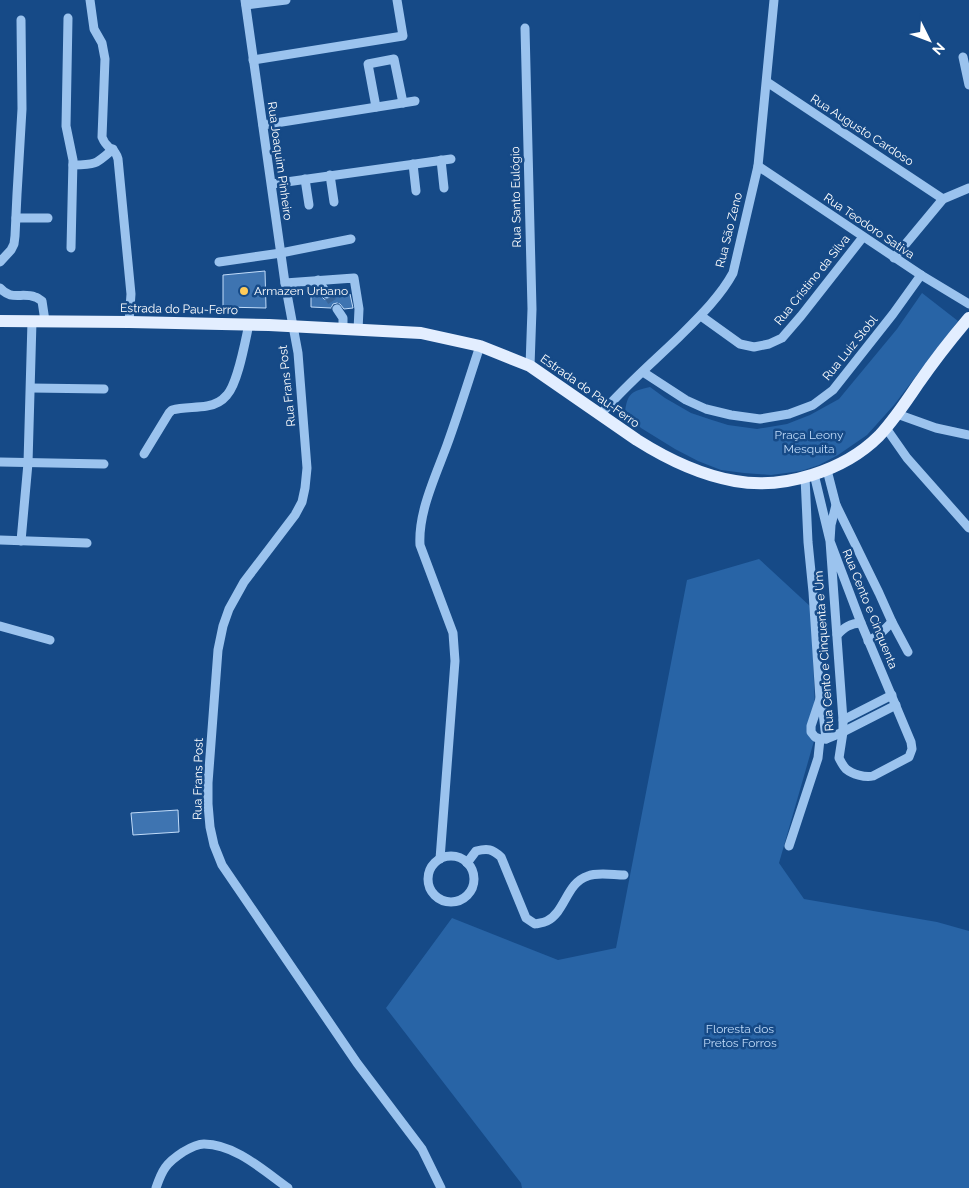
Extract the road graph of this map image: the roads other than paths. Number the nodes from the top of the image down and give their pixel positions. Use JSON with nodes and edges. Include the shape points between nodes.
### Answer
{"nodes":[{"id":1,"x":90,"y":0,"type":"edge"},
{"id":2,"x":286,"y":0,"type":"edge"},
{"id":3,"x":397,"y":0,"type":"edge"},
{"id":4,"x":774,"y":0,"type":"edge"},
{"id":5,"x":245,"y":3,"type":"edge"},
{"id":6,"x":68,"y":18,"type":"dead end"},
{"id":7,"x":21,"y":20,"type":"dead end"},
{"id":8,"x":525,"y":28,"type":"dead end"},
{"id":9,"x":963,"y":57,"type":"dead end"},
{"id":10,"x":253,"y":60,"type":"junction"},
{"id":11,"x":767,"y":82,"type":"junction"},
{"id":12,"x":969,"y":86,"type":"edge"},
{"id":13,"x":415,"y":101,"type":"dead end"},
{"id":14,"x":403,"y":103,"type":"junction"},
{"id":15,"x":376,"y":107,"type":"junction"},
{"id":16,"x":263,"y":125,"type":"junction"},
{"id":17,"x":113,"y":149,"type":"junction"},
{"id":18,"x":451,"y":159,"type":"dead end"},
{"id":19,"x":440,"y":160,"type":"junction"},
{"id":20,"x":413,"y":164,"type":"junction"},
{"id":21,"x":73,"y":165,"type":"junction"},
{"id":22,"x":758,"y":166,"type":"junction"},
{"id":23,"x":330,"y":176,"type":"junction"},
{"id":24,"x":306,"y":179,"type":"junction"},
{"id":25,"x":272,"y":184,"type":"junction"},
{"id":26,"x":444,"y":188,"type":"dead end"},
{"id":27,"x":969,"y":188,"type":"edge"},
{"id":28,"x":416,"y":191,"type":"dead end"},
{"id":29,"x":944,"y":199,"type":"junction"},
{"id":30,"x":334,"y":202,"type":"dead end"},
{"id":31,"x":309,"y":206,"type":"dead end"},
{"id":32,"x":16,"y":218,"type":"junction"},
{"id":33,"x":48,"y":218,"type":"dead end"},
{"id":34,"x":863,"y":236,"type":"junction"},
{"id":35,"x":351,"y":239,"type":"dead end"},
{"id":36,"x":71,"y":248,"type":"dead end"},
{"id":37,"x":280,"y":253,"type":"junction"},
{"id":38,"x":894,"y":258,"type":"junction"},
{"id":39,"x":0,"y":262,"type":"edge"},
{"id":40,"x":219,"y":262,"type":"dead end"},
{"id":41,"x":921,"y":275,"type":"junction"},
{"id":42,"x":318,"y":280,"type":"junction"},
{"id":43,"x":284,"y":283,"type":"junction"},
{"id":44,"x":0,"y":288,"type":"edge"},
{"id":45,"x":327,"y":294,"type":"tunnel mouth"},
{"id":46,"x":969,"y":304,"type":"edge"},
{"id":47,"x":337,"y":309,"type":"tunnel mouth"},
{"id":48,"x":701,"y":316,"type":"junction"},
{"id":49,"x":969,"y":318,"type":"edge"},
{"id":50,"x":0,"y":321,"type":"edge"},
{"id":51,"x":32,"y":321,"type":"junction"},
{"id":52,"x":46,"y":321,"type":"junction"},
{"id":53,"x":129,"y":322,"type":"junction"},
{"id":54,"x":249,"y":324,"type":"junction"},
{"id":55,"x":293,"y":326,"type":"junction"},
{"id":56,"x":343,"y":329,"type":"junction"},
{"id":57,"x":358,"y":330,"type":"junction"},
{"id":58,"x":480,"y":346,"type":"junction"},
{"id":59,"x":530,"y":366,"type":"junction"},
{"id":60,"x":643,"y":372,"type":"junction"},
{"id":61,"x":31,"y":388,"type":"junction"},
{"id":62,"x":104,"y":389,"type":"dead end"},
{"id":63,"x":897,"y":414,"type":"junction"},
{"id":64,"x":600,"y":415,"type":"junction"},
{"id":65,"x":886,"y":428,"type":"junction"},
{"id":66,"x":969,"y":435,"type":"edge"},
{"id":67,"x":144,"y":454,"type":"dead end"},
{"id":68,"x":0,"y":462,"type":"edge"},
{"id":69,"x":28,"y":463,"type":"junction"},
{"id":70,"x":104,"y":464,"type":"dead end"},
{"id":71,"x":827,"y":470,"type":"junction"},
{"id":72,"x":810,"y":476,"type":"junction"},
{"id":73,"x":836,"y":505,"type":"junction"},
{"id":74,"x":969,"y":528,"type":"edge"},
{"id":75,"x":0,"y":540,"type":"edge"},
{"id":76,"x":21,"y":540,"type":"junction"},
{"id":77,"x":830,"y":541,"type":"junction"},
{"id":78,"x":87,"y":543,"type":"dead end"},
{"id":79,"x":892,"y":622,"type":"junction"},
{"id":80,"x":860,"y":623,"type":"junction"},
{"id":81,"x":0,"y":626,"type":"edge"},
{"id":82,"x":837,"y":635,"type":"junction"},
{"id":83,"x":50,"y":640,"type":"dead end"},
{"id":84,"x":868,"y":641,"type":"junction"},
{"id":85,"x":908,"y":652,"type":"dead end"},
{"id":86,"x":892,"y":695,"type":"junction"},
{"id":87,"x":820,"y":699,"type":"junction"},
{"id":88,"x":896,"y":705,"type":"junction"},
{"id":89,"x":843,"y":720,"type":"junction"},
{"id":90,"x":843,"y":732,"type":"junction"},
{"id":91,"x":823,"y":739,"type":"junction"},
{"id":92,"x":912,"y":749,"type":"joint"},
{"id":93,"x":789,"y":846,"type":"dead end"},
{"id":94,"x":440,"y":859,"type":"junction"},
{"id":95,"x":467,"y":863,"type":"junction"},
{"id":96,"x":624,"y":875,"type":"dead end"},
{"id":97,"x":156,"y":1188,"type":"edge"},
{"id":98,"x":288,"y":1188,"type":"edge"},
{"id":99,"x":441,"y":1188,"type":"edge"}],
"edges":[{"from":1,"to":17,"type":"street","via":[[94,29],[102,43],[105,59],[102,137],[105,144]]},
{"from":2,"to":5,"type":"street"},
{"from":3,"to":10,"type":"street","via":[[404,36]]},
{"from":4,"to":11,"type":"street","name":"Rua São Zeno"},
{"from":5,"to":10,"type":"street","name":"Rua Joaquim Pinheiro"},
{"from":6,"to":21,"type":"street","via":[[66,126]]},
{"from":7,"to":32,"type":"street","via":[[22,109]]},
{"from":8,"to":59,"type":"street","name":"Rua Santo Eulógio","via":[[532,309]]},
{"from":9,"to":12,"type":"street"},
{"from":10,"to":16,"type":"street","name":"Rua Joaquim Pinheiro"},
{"from":11,"to":22,"type":"street","name":"Rua São Zeno"},
{"from":11,"to":29,"type":"street","name":"Rua Augusto Cardoso"},
{"from":13,"to":14,"type":"street"},
{"from":14,"to":15,"type":"street"},
{"from":14,"to":15,"type":"street","via":[[394,59],[368,64]]},
{"from":15,"to":16,"type":"street"},
{"from":16,"to":25,"type":"street","name":"Rua Joaquim Pinheiro"},
{"from":17,"to":21,"type":"street","via":[[95,164]]},
{"from":17,"to":53,"type":"street","via":[[118,160],[131,294]]},
{"from":18,"to":19,"type":"street"},
{"from":19,"to":20,"type":"street"},
{"from":19,"to":26,"type":"street"},
{"from":20,"to":23,"type":"street"},
{"from":20,"to":28,"type":"street"},
{"from":21,"to":36,"type":"street"},
{"from":22,"to":34,"type":"street","name":"Rua Teodoro Sativa"},
{"from":22,"to":48,"type":"street","name":"Rua São Zeno","via":[[733,273]]},
{"from":23,"to":24,"type":"street"},
{"from":23,"to":30,"type":"street"},
{"from":24,"to":25,"type":"street"},
{"from":24,"to":31,"type":"street"},
{"from":25,"to":37,"type":"street","name":"Rua Joaquim Pinheiro"},
{"from":27,"to":29,"type":"street"},
{"from":29,"to":38,"type":"street"},
{"from":32,"to":33,"type":"street"},
{"from":32,"to":39,"type":"street","via":[[14,244]]},
{"from":34,"to":38,"type":"street","name":"Rua Teodoro Sativa"},
{"from":34,"to":48,"type":"street","name":"Rua Cristino da Silva","via":[[782,338],[754,347],[740,344]]},
{"from":35,"to":37,"type":"street"},
{"from":37,"to":40,"type":"street"},
{"from":37,"to":43,"type":"street","name":"Rua Joaquim Pinheiro"},
{"from":38,"to":41,"type":"street","name":"Rua Teodoro Sativa"},
{"from":41,"to":46,"type":"street","name":"Rua Teodoro Sativa"},
{"from":41,"to":60,"type":"street","name":"Rua Luiz Stobl","via":[[833,390],[813,405],[789,414],[760,419],[706,409]]},
{"from":42,"to":43,"type":"street"},
{"from":42,"to":45,"type":"street"},
{"from":42,"to":57,"type":"street","via":[[354,278],[360,309]]},
{"from":43,"to":55,"type":"street","name":"Rua Joaquim Pinheiro"},
{"from":44,"to":52,"type":"street","via":[[15,296],[33,296],[42,301]]},
{"from":47,"to":56,"type":"street","via":[[343,318]]},
{"from":48,"to":60,"type":"street","name":"Rua São Zeno"},
{"from":49,"to":63,"type":"main road","name":"Estrada do Pau-Ferro"},
{"from":50,"to":51,"type":"main road","name":"Estrada do Pau-Ferro"},
{"from":51,"to":52,"type":"main road","name":"Estrada do Pau-Ferro"},
{"from":51,"to":61,"type":"street"},
{"from":52,"to":53,"type":"main road","name":"Estrada do Pau-Ferro"},
{"from":53,"to":54,"type":"main road","name":"Estrada do Pau-Ferro"},
{"from":54,"to":55,"type":"main road","name":"Estrada do Pau-Ferro"},
{"from":54,"to":67,"type":"street","via":[[234,383],[227,396],[207,406],[172,410]]},
{"from":55,"to":56,"type":"main road","name":"Estrada do Pau-Ferro"},
{"from":55,"to":99,"type":"street","name":"Rua Frans Post","via":[[298,353],[306,488],[295,515],[236,595],[223,626],[218,650],[208,783],[210,827],[222,865],[356,1063],[422,1149]]},
{"from":56,"to":57,"type":"main road","name":"Estrada do Pau-Ferro"},
{"from":57,"to":58,"type":"main road","name":"Estrada do Pau-Ferro","via":[[421,333]]},
{"from":58,"to":59,"type":"main road","name":"Estrada do Pau-Ferro"},
{"from":58,"to":94,"type":"street","via":[[427,502],[420,535],[420,545],[453,633],[455,661]]},
{"from":59,"to":64,"type":"main road","name":"Estrada do Pau-Ferro"},
{"from":60,"to":64,"type":"street","name":"Rua São Zeno"},
{"from":61,"to":62,"type":"street"},
{"from":61,"to":69,"type":"street"},
{"from":63,"to":65,"type":"main road","name":"Estrada do Pau-Ferro"},
{"from":63,"to":66,"type":"street","via":[[936,428]]},
{"from":64,"to":72,"type":"main road","name":"Estrada do Pau-Ferro","via":[[654,450],[712,476],[758,483]]},
{"from":65,"to":71,"type":"main road","name":"Estrada do Pau-Ferro","via":[[865,448]]},
{"from":65,"to":74,"type":"street"},
{"from":68,"to":69,"type":"street"},
{"from":69,"to":70,"type":"street"},
{"from":69,"to":76,"type":"street"},
{"from":71,"to":72,"type":"main road","name":"Estrada do Pau-Ferro"},
{"from":71,"to":73,"type":"street"},
{"from":72,"to":77,"type":"street","name":"Rua Cento e Cinquenta"},
{"from":72,"to":87,"type":"street","via":[[808,542]]},
{"from":73,"to":77,"type":"street"},
{"from":73,"to":79,"type":"street"},
{"from":75,"to":76,"type":"street"},
{"from":76,"to":78,"type":"street"},
{"from":77,"to":80,"type":"street","name":"Rua Cento e Cinquenta"},
{"from":77,"to":82,"type":"street","name":"Rua Cento e Cinquenta e Um"},
{"from":79,"to":84,"type":"street"},
{"from":79,"to":85,"type":"street"},
{"from":80,"to":82,"type":"street","via":[[848,626]]},
{"from":80,"to":84,"type":"street","name":"Rua Cento e Cinquenta"},
{"from":81,"to":83,"type":"street"},
{"from":82,"to":89,"type":"street","name":"Rua Cento e Cinquenta e Um"},
{"from":84,"to":86,"type":"street","name":"Rua Cento e Cinquenta"},
{"from":86,"to":88,"type":"street","name":"Rua Cento e Cinquenta"},
{"from":86,"to":89,"type":"street"},
{"from":87,"to":91,"type":"street"},
{"from":87,"to":91,"type":"street","via":[[812,732],[815,737]]},
{"from":88,"to":90,"type":"street"},
{"from":88,"to":92,"type":"street","name":"Rua Cento e Cinquenta"},
{"from":89,"to":90,"type":"street","name":"Rua Cento e Cinquenta e Um"},
{"from":90,"to":91,"type":"street"},
{"from":90,"to":92,"type":"street","name":"Rua Cento e Cinquenta e Um","via":[[839,758],[846,769],[863,777],[873,776],[909,757]]},
{"from":91,"to":93,"type":"street"},
{"from":94,"to":95,"type":"street","via":[[454,856]]},
{"from":94,"to":95,"type":"street","via":[[430,869],[428,883],[435,896],[447,902],[462,900],[472,890],[474,876]]},
{"from":95,"to":96,"type":"street","via":[[476,852],[494,851],[501,857],[526,918],[535,924],[546,922],[557,913],[579,880],[591,874]]},
{"from":97,"to":98,"type":"street","via":[[162,1171],[171,1160],[202,1144],[222,1146],[240,1154]]}]}
